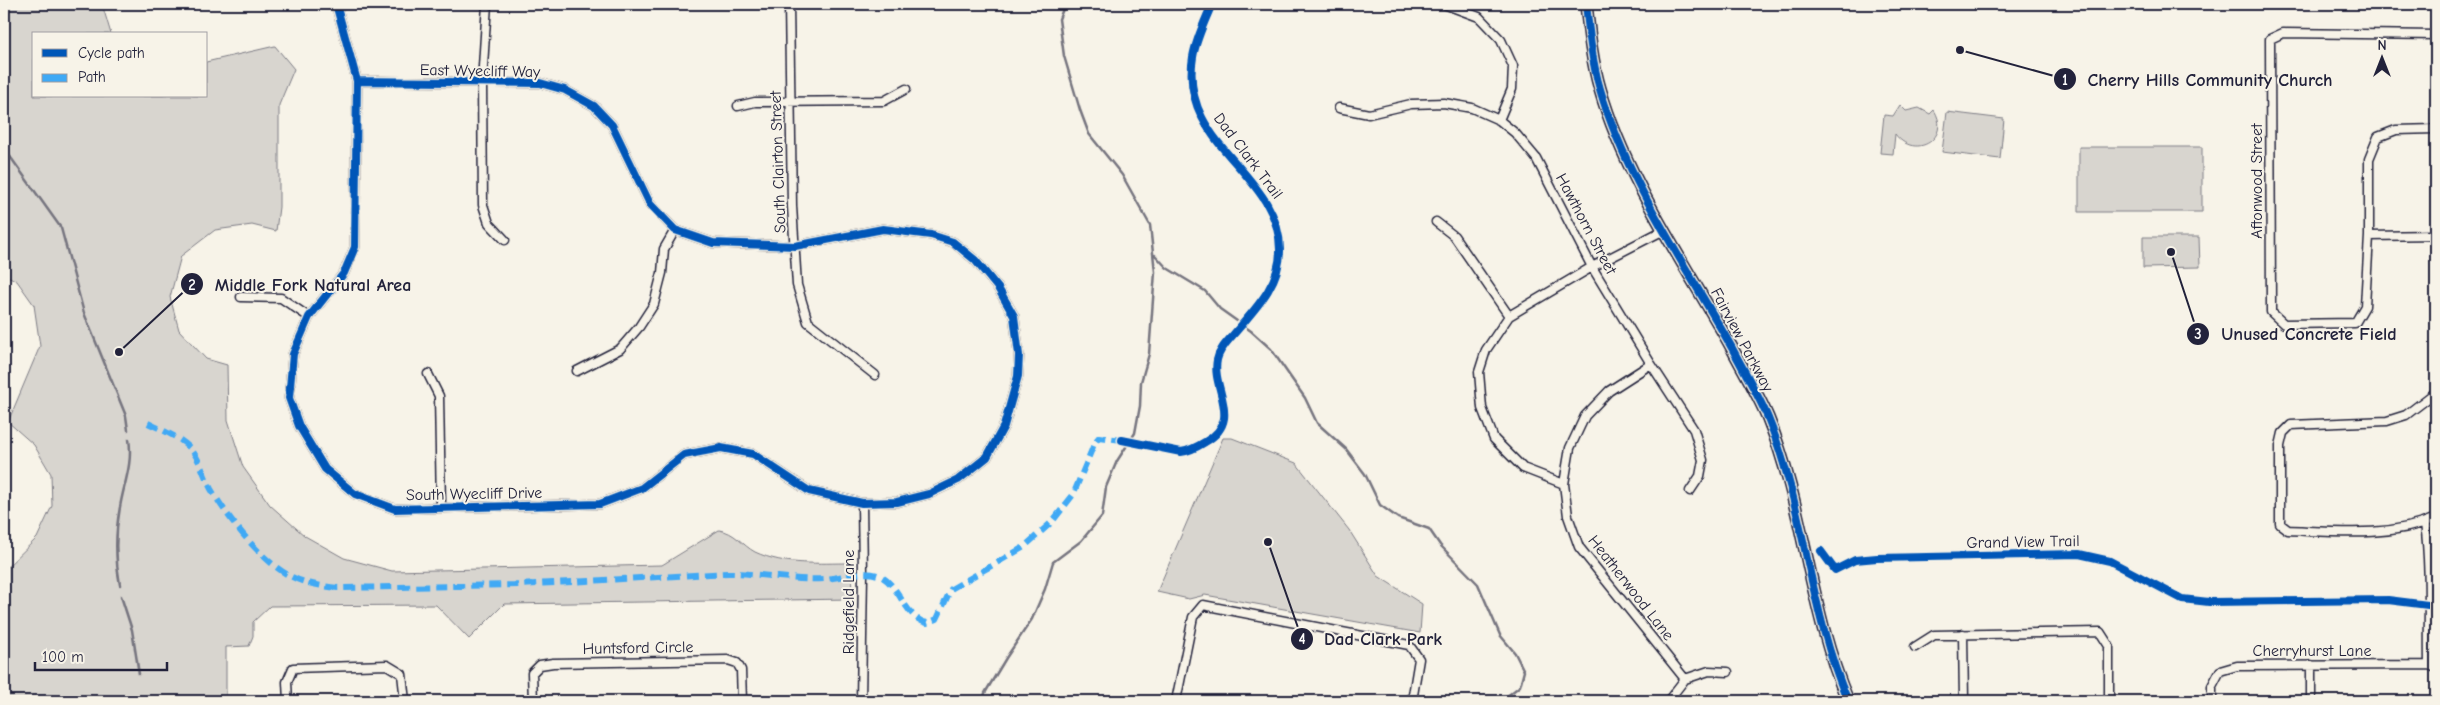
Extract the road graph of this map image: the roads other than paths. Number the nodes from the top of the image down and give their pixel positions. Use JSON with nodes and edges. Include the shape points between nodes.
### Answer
{"nodes":[{"id":1,"x":336,"y":4,"type":"edge"},
{"id":2,"x":487,"y":4,"type":"edge"},
{"id":3,"x":789,"y":4,"type":"edge"},
{"id":4,"x":1444,"y":4,"type":"edge"},
{"id":5,"x":1586,"y":4,"type":"edge"},
{"id":6,"x":2436,"y":35,"type":"edge"},
{"id":7,"x":357,"y":81,"type":"junction"},
{"id":8,"x":482,"y":82,"type":"junction"},
{"id":9,"x":906,"y":89,"type":"dead end"},
{"id":10,"x":789,"y":102,"type":"junction"},
{"id":11,"x":738,"y":106,"type":"dead end"},
{"id":12,"x":1339,"y":108,"type":"dead end"},
{"id":13,"x":1499,"y":120,"type":"junction"},
{"id":14,"x":2436,"y":129,"type":"edge"},
{"id":15,"x":1436,"y":222,"type":"dead end"},
{"id":16,"x":675,"y":230,"type":"junction"},
{"id":17,"x":1664,"y":230,"type":"junction"},
{"id":18,"x":2436,"y":235,"type":"edge"},
{"id":19,"x":2369,"y":236,"type":"junction"},
{"id":20,"x":505,"y":240,"type":"dead end"},
{"id":21,"x":795,"y":246,"type":"junction"},
{"id":22,"x":1592,"y":267,"type":"junction"},
{"id":23,"x":241,"y":297,"type":"dead end"},
{"id":24,"x":309,"y":316,"type":"junction"},
{"id":25,"x":1510,"y":316,"type":"junction"},
{"id":26,"x":1651,"y":364,"type":"junction"},
{"id":27,"x":577,"y":371,"type":"dead end"},
{"id":28,"x":428,"y":374,"type":"dead end"},
{"id":29,"x":875,"y":375,"type":"dead end"},
{"id":30,"x":2436,"y":392,"type":"edge"},
{"id":31,"x":1564,"y":484,"type":"junction"},
{"id":32,"x":1690,"y":491,"type":"dead end"},
{"id":33,"x":862,"y":503,"type":"junction"},
{"id":34,"x":442,"y":506,"type":"junction"},
{"id":35,"x":2436,"y":518,"type":"edge"},
{"id":36,"x":2424,"y":523,"type":"junction"},
{"id":37,"x":1963,"y":634,"type":"junction"},
{"id":38,"x":1915,"y":647,"type":"dead end"},
{"id":39,"x":2311,"y":665,"type":"junction"},
{"id":40,"x":2433,"y":666,"type":"edge"},
{"id":41,"x":1728,"y":672,"type":"dead end"},
{"id":42,"x":1685,"y":679,"type":"junction"},
{"id":43,"x":288,"y":701,"type":"edge"},
{"id":44,"x":405,"y":701,"type":"edge"},
{"id":45,"x":533,"y":701,"type":"edge"},
{"id":46,"x":742,"y":701,"type":"edge"},
{"id":47,"x":861,"y":701,"type":"edge"},
{"id":48,"x":1176,"y":701,"type":"edge"},
{"id":49,"x":1412,"y":701,"type":"edge"},
{"id":50,"x":1668,"y":701,"type":"edge"},
{"id":51,"x":1848,"y":701,"type":"edge"},
{"id":52,"x":1964,"y":701,"type":"edge"},
{"id":53,"x":2109,"y":701,"type":"edge"},
{"id":54,"x":2212,"y":701,"type":"edge"},
{"id":55,"x":2311,"y":701,"type":"edge"}],
"edges":[{"from":1,"to":7,"type":"street","name":"South Wyecliff Drive"},
{"from":2,"to":8,"type":"street"},
{"from":3,"to":10,"type":"street","name":"South Clairton Street"},
{"from":4,"to":13,"type":"street","via":[[1479,17],[1501,40],[1513,66],[1512,89]]},
{"from":5,"to":17,"type":"main road","name":"Fairview Parkway","via":[[1593,58],[1605,105],[1629,164]]},
{"from":6,"to":19,"type":"street","name":"Aftonwood Street","via":[[2283,33],[2270,39],[2271,312],[2284,324],[2355,323],[2365,306]]},
{"from":7,"to":8,"type":"street","name":"East Wyecliff Way"},
{"from":7,"to":24,"type":"street","name":"South Wyecliff Drive","via":[[355,247],[344,273]]},
{"from":8,"to":16,"type":"street","name":"East Wyecliff Way","via":[[540,83],[565,90],[594,106],[612,125],[650,204]]},
{"from":8,"to":20,"type":"street","via":[[483,205],[489,223]]},
{"from":9,"to":10,"type":"street","via":[[884,101]]},
{"from":10,"to":11,"type":"street","via":[[756,102]]},
{"from":10,"to":21,"type":"street","name":"South Clairton Street"},
{"from":12,"to":13,"type":"street","name":"Hawthorn Street","via":[[1370,114],[1411,104],[1444,103],[1472,108]]},
{"from":13,"to":22,"type":"street","name":"Hawthorn Street","via":[[1536,158]]},
{"from":14,"to":19,"type":"street","via":[[2396,130],[2378,138],[2369,159]]},
{"from":15,"to":25,"type":"street","via":[[1454,236]]},
{"from":16,"to":21,"type":"street","name":"East Wyecliff Way","via":[[713,243]]},
{"from":16,"to":27,"type":"street","via":[[664,249],[654,304],[639,327],[620,348]]},
{"from":17,"to":22,"type":"street"},
{"from":17,"to":51,"type":"main road","name":"Fairview Parkway","via":[[1754,388],[1767,417],[1787,475],[1833,661]]},
{"from":18,"to":19,"type":"street"},
{"from":21,"to":29,"type":"street","name":"South Clairton Street","via":[[797,285],[808,322]]},
{"from":21,"to":33,"type":"street","name":"East Wyecliff Way","via":[[882,229],[930,235],[953,242],[975,260],[998,288],[1014,316],[1018,376],[1004,426],[987,457],[958,480],[929,494],[897,502]]},
{"from":22,"to":25,"type":"street"},
{"from":22,"to":26,"type":"street","name":"Hawthorn Street"},
{"from":23,"to":24,"type":"street","via":[[281,298]]},
{"from":24,"to":34,"type":"street","name":"South Wyecliff Drive","via":[[294,354],[289,398],[299,426],[325,469],[355,494],[395,509]]},
{"from":25,"to":31,"type":"street","via":[[1486,350],[1479,372],[1482,408],[1494,439],[1523,468]]},
{"from":26,"to":31,"type":"street","name":"Heatherwood Lane","via":[[1609,391],[1585,416],[1570,448]]},
{"from":26,"to":32,"type":"street","name":"Hawthorn Street","via":[[1694,430],[1703,460],[1700,476]]},
{"from":28,"to":34,"type":"street","via":[[439,396]]},
{"from":30,"to":36,"type":"street","via":[[2406,415],[2387,421],[2291,425],[2283,433],[2280,446],[2280,524],[2288,530],[2372,532]]},
{"from":31,"to":42,"type":"street","name":"Heatherwood Lane","via":[[1568,516],[1579,547]]},
{"from":33,"to":34,"type":"street","name":"South Wyecliff Drive","via":[[809,491],[753,454],[721,448],[684,455],[642,488],[600,504]]},
{"from":33,"to":47,"type":"street","name":"Ridgefield Lane"},
{"from":35,"to":36,"type":"street"},
{"from":36,"to":40,"type":"street","via":[[2429,554],[2427,606]]},
{"from":37,"to":38,"type":"street","via":[[1934,634]]},
{"from":37,"to":52,"type":"street"},
{"from":37,"to":53,"type":"street","via":[[2100,632],[2109,646]]},
{"from":39,"to":40,"type":"street","name":"Cherryhurst Lane"},
{"from":39,"to":54,"type":"street","name":"Cherryhurst Lane","via":[[2237,666],[2220,671],[2212,686]]},
{"from":39,"to":55,"type":"street"},
{"from":41,"to":42,"type":"street","via":[[1708,671]]},
{"from":42,"to":50,"type":"street"},
{"from":43,"to":44,"type":"street","via":[[287,682],[294,668],[387,665],[402,674]]},
{"from":45,"to":46,"type":"street","name":"Huntsford Circle","via":[[532,673],[540,665],[728,660],[741,670]]},
{"from":48,"to":49,"type":"street","via":[[1193,616],[1203,605],[1409,645],[1419,659]]}]}
